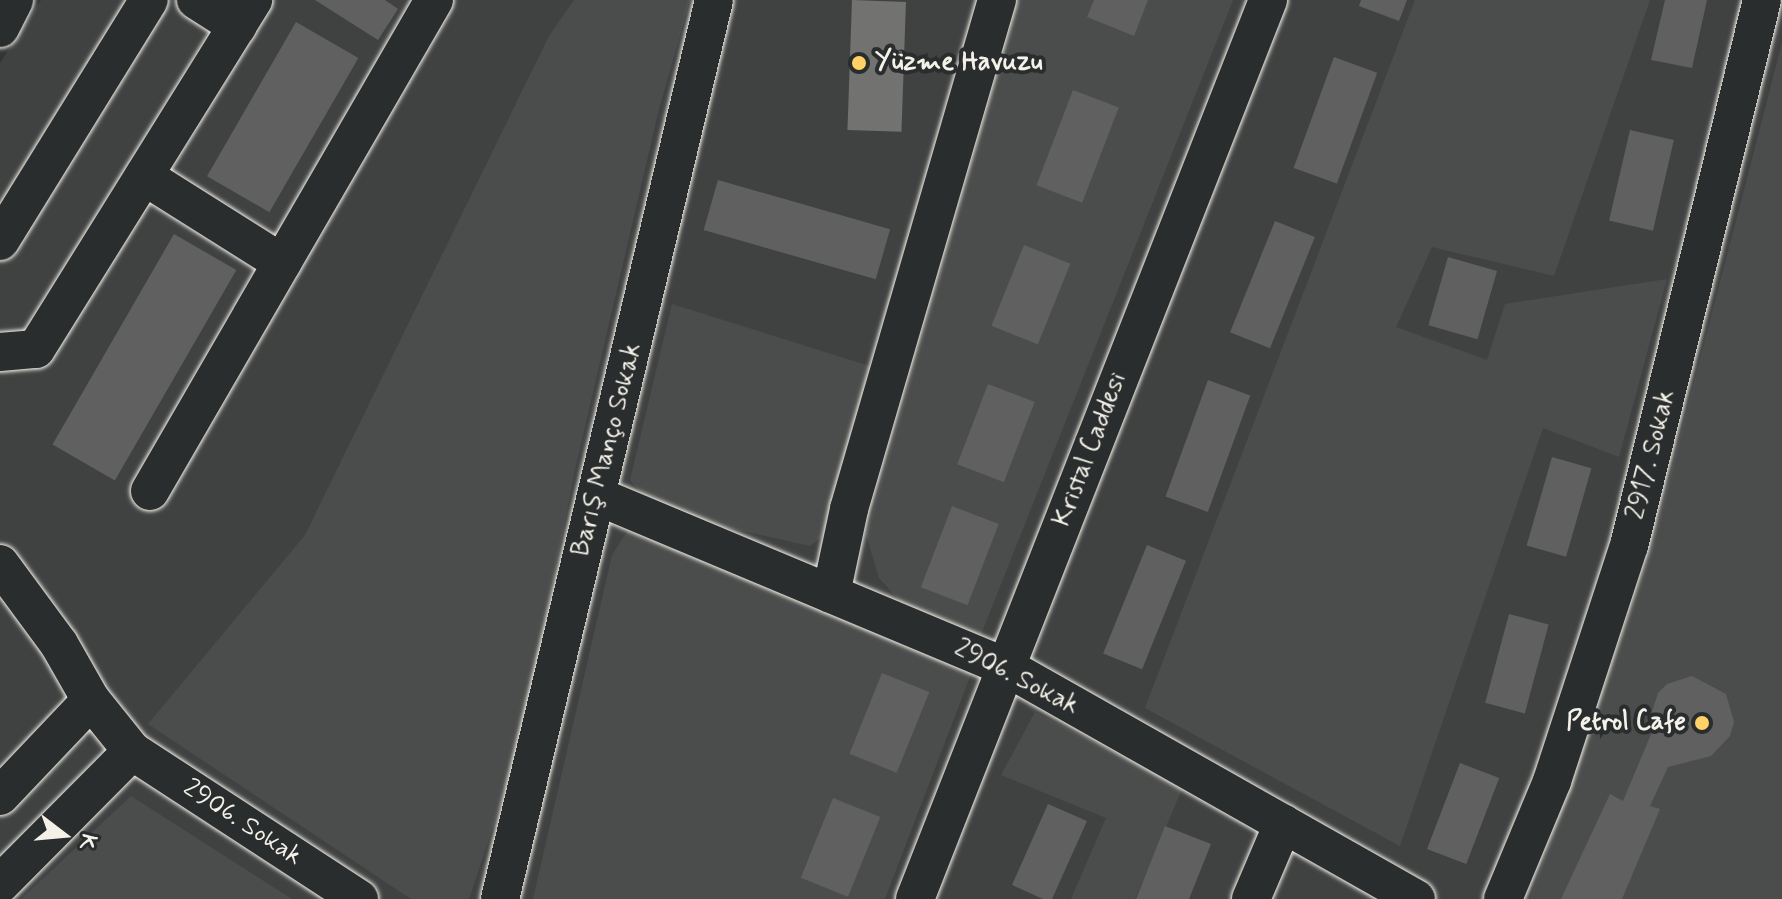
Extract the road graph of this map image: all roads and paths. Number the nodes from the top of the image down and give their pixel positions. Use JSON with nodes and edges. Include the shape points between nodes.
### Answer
{"nodes":[{"id":1,"x":14,"y":0,"type":"edge"},
{"id":2,"x":149,"y":0,"type":"edge"},
{"id":3,"x":196,"y":0,"type":"edge"},
{"id":4,"x":434,"y":0,"type":"edge"},
{"id":5,"x":714,"y":0,"type":"edge"},
{"id":6,"x":997,"y":0,"type":"edge"},
{"id":7,"x":1268,"y":0,"type":"edge"},
{"id":8,"x":1762,"y":0,"type":"edge"},
{"id":9,"x":245,"y":13,"type":"edge"},
{"id":10,"x":0,"y":28,"type":"edge"},
{"id":11,"x":144,"y":176,"type":"junction"},
{"id":12,"x":0,"y":241,"type":"edge"},
{"id":13,"x":282,"y":263,"type":"junction"},
{"id":14,"x":0,"y":352,"type":"edge"},
{"id":15,"x":150,"y":491,"type":"dead end"},
{"id":16,"x":597,"y":496,"type":"junction"},
{"id":17,"x":0,"y":564,"type":"edge"},
{"id":18,"x":831,"y":594,"type":"junction"},
{"id":19,"x":1006,"y":667,"type":"junction"},
{"id":20,"x":91,"y":700,"type":"junction"},
{"id":21,"x":132,"y":751,"type":"junction"},
{"id":22,"x":0,"y":796,"type":"edge"},
{"id":23,"x":1283,"y":824,"type":"junction"},
{"id":24,"x":0,"y":884,"type":"edge"},
{"id":25,"x":359,"y":899,"type":"edge"},
{"id":26,"x":500,"y":899,"type":"edge"},
{"id":27,"x":915,"y":899,"type":"edge"},
{"id":28,"x":1251,"y":899,"type":"edge"},
{"id":29,"x":1416,"y":899,"type":"edge"},
{"id":30,"x":1503,"y":899,"type":"edge"}],
"edges":[{"from":1,"to":10,"type":"street"},
{"from":2,"to":12,"type":"street"},
{"from":3,"to":9,"type":"street"},
{"from":4,"to":13,"type":"street"},
{"from":5,"to":16,"type":"street","name":"Barış Manço Sokak"},
{"from":6,"to":18,"type":"street","via":[[849,509]]},
{"from":7,"to":19,"type":"street","name":"Kristal Caddesi"},
{"from":8,"to":30,"type":"street","name":"2917. Sokak","via":[[1629,546],[1552,781]]},
{"from":9,"to":11,"type":"street"},
{"from":11,"to":13,"type":"street"},
{"from":11,"to":14,"type":"street","via":[[36,349]]},
{"from":13,"to":15,"type":"street"},
{"from":16,"to":18,"type":"street","name":"2906. Sokak"},
{"from":16,"to":26,"type":"street","name":"Barış Manço Sokak"},
{"from":17,"to":20,"type":"street","name":"2906. Sokak","via":[[59,644]]},
{"from":18,"to":19,"type":"street","name":"2906. Sokak"},
{"from":19,"to":23,"type":"street","name":"2906. Sokak"},
{"from":19,"to":27,"type":"street","name":"Kristal Caddesi"},
{"from":20,"to":21,"type":"street","name":"2906. Sokak"},
{"from":20,"to":22,"type":"street"},
{"from":21,"to":24,"type":"street"},
{"from":21,"to":25,"type":"street","name":"2906. Sokak"},
{"from":23,"to":28,"type":"street"},
{"from":23,"to":29,"type":"street","name":"2906. Sokak"}]}
